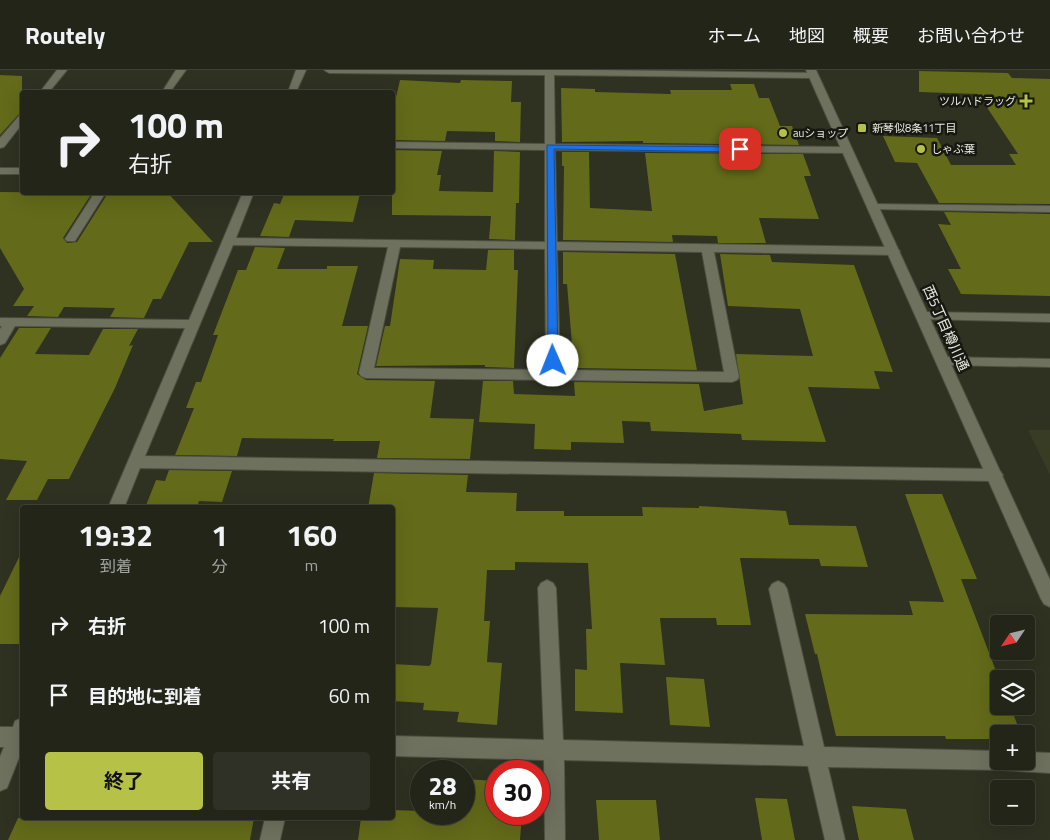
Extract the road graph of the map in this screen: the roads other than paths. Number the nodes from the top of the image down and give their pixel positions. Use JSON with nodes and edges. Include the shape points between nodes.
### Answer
{"nodes":[{"id":1,"x":62,"y":70,"type":"edge"},
{"id":2,"x":181,"y":70,"type":"edge"},
{"id":3,"x":302,"y":70,"type":"edge"},
{"id":4,"x":329,"y":70,"type":"edge"},
{"id":5,"x":424,"y":70,"type":"edge"},
{"id":6,"x":549,"y":71,"type":"edge"},
{"id":7,"x":665,"y":72,"type":"edge"},
{"id":8,"x":812,"y":73,"type":"edge"},
{"id":9,"x":46,"y":90,"type":"edge"},
{"id":10,"x":167,"y":90,"type":"edge"},
{"id":11,"x":293,"y":90,"type":"edge"},
{"id":12,"x":20,"y":120,"type":"edge"},
{"id":13,"x":0,"y":144,"type":"edge"},
{"id":14,"x":395,"y":145,"type":"edge"},
{"id":15,"x":550,"y":147,"type":"junction"},
{"id":16,"x":847,"y":150,"type":"junction"},
{"id":17,"x":0,"y":171,"type":"edge"},
{"id":18,"x":20,"y":171,"type":"edge"},
{"id":19,"x":99,"y":195,"type":"edge"},
{"id":20,"x":249,"y":195,"type":"edge"},
{"id":21,"x":873,"y":207,"type":"junction"},
{"id":22,"x":1050,"y":209,"type":"edge"},
{"id":23,"x":71,"y":239,"type":"dead end"},
{"id":24,"x":229,"y":241,"type":"junction"},
{"id":25,"x":395,"y":243,"type":"junction"},
{"id":26,"x":552,"y":245,"type":"junction"},
{"id":27,"x":707,"y":248,"type":"junction"},
{"id":28,"x":894,"y":251,"type":"junction"},
{"id":29,"x":923,"y":316,"type":"junction"},
{"id":30,"x":1050,"y":318,"type":"edge"},
{"id":31,"x":6,"y":322,"type":"edge"},
{"id":32,"x":194,"y":324,"type":"junction"},
{"id":33,"x":0,"y":340,"type":"edge"},
{"id":34,"x":943,"y":361,"type":"junction"},
{"id":35,"x":1050,"y":363,"type":"edge"},
{"id":36,"x":553,"y":374,"type":"junction"},
{"id":37,"x":136,"y":462,"type":"junction"},
{"id":38,"x":995,"y":475,"type":"junction"},
{"id":39,"x":117,"y":505,"type":"edge"},
{"id":40,"x":547,"y":588,"type":"dead end"},
{"id":41,"x":778,"y":589,"type":"dead end"},
{"id":42,"x":1050,"y":598,"type":"edge"},
{"id":43,"x":16,"y":735,"type":"edge"},
{"id":44,"x":395,"y":746,"type":"edge"},
{"id":45,"x":554,"y":750,"type":"junction"},
{"id":46,"x":817,"y":756,"type":"junction"},
{"id":47,"x":990,"y":761,"type":"edge"},
{"id":48,"x":1035,"y":762,"type":"edge"},
{"id":49,"x":1050,"y":763,"type":"edge"},
{"id":50,"x":0,"y":781,"type":"edge"},
{"id":51,"x":275,"y":820,"type":"edge"},
{"id":52,"x":270,"y":840,"type":"edge"},
{"id":53,"x":555,"y":840,"type":"edge"},
{"id":54,"x":835,"y":840,"type":"edge"}],
"edges":[{"from":1,"to":9,"type":"street"},
{"from":2,"to":10,"type":"street"},
{"from":3,"to":11,"type":"street"},
{"from":4,"to":5,"type":"street"},
{"from":5,"to":6,"type":"street"},
{"from":6,"to":7,"type":"street"},
{"from":6,"to":15,"type":"street"},
{"from":7,"to":8,"type":"street"},
{"from":8,"to":16,"type":"street","name":"西5丁目樽川通"},
{"from":12,"to":13,"type":"street"},
{"from":14,"to":15,"type":"street"},
{"from":15,"to":16,"type":"street"},
{"from":15,"to":26,"type":"street"},
{"from":16,"to":21,"type":"street","name":"西5丁目樽川通"},
{"from":17,"to":18,"type":"street"},
{"from":19,"to":23,"type":"street"},
{"from":20,"to":24,"type":"street"},
{"from":21,"to":22,"type":"street"},
{"from":21,"to":28,"type":"street","name":"西5丁目樽川通"},
{"from":24,"to":25,"type":"street"},
{"from":24,"to":32,"type":"street"},
{"from":25,"to":26,"type":"street"},
{"from":25,"to":36,"type":"street","via":[[366,373]]},
{"from":26,"to":27,"type":"street"},
{"from":26,"to":36,"type":"street"},
{"from":27,"to":28,"type":"street"},
{"from":27,"to":36,"type":"street","via":[[732,377]]},
{"from":28,"to":29,"type":"street","name":"西5丁目樽川通"},
{"from":29,"to":30,"type":"lane"},
{"from":29,"to":34,"type":"street","name":"西5丁目樽川通"},
{"from":31,"to":32,"type":"street"},
{"from":31,"to":33,"type":"street"},
{"from":32,"to":37,"type":"street"},
{"from":34,"to":35,"type":"lane"},
{"from":34,"to":38,"type":"street","name":"西5丁目樽川通"},
{"from":37,"to":38,"type":"street"},
{"from":37,"to":39,"type":"street"},
{"from":38,"to":42,"type":"street","name":"西5丁目樽川通"},
{"from":40,"to":45,"type":"street"},
{"from":41,"to":46,"type":"street"},
{"from":43,"to":50,"type":"street"},
{"from":44,"to":45,"type":"street"},
{"from":45,"to":46,"type":"street"},
{"from":45,"to":53,"type":"street"},
{"from":46,"to":47,"type":"street"},
{"from":46,"to":54,"type":"street"},
{"from":48,"to":49,"type":"street"},
{"from":51,"to":52,"type":"street"}]}
